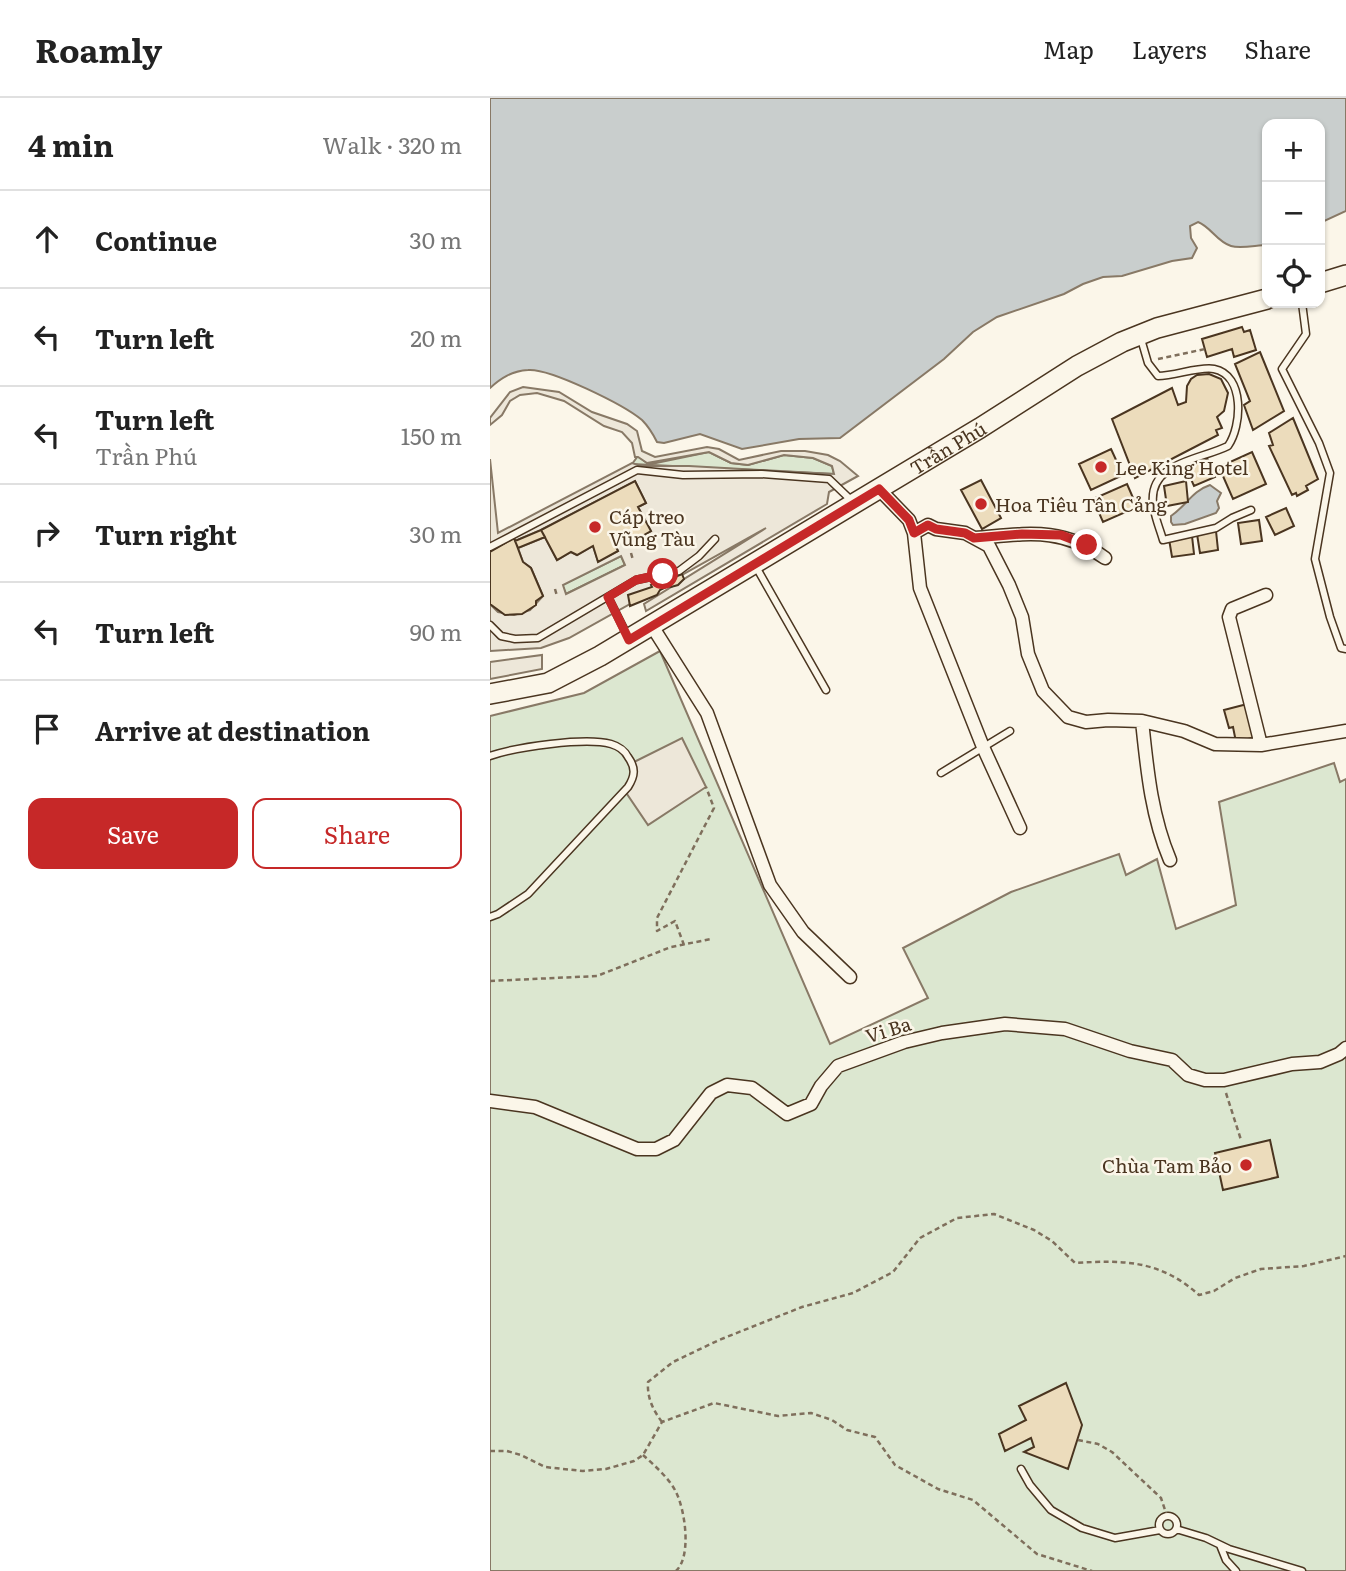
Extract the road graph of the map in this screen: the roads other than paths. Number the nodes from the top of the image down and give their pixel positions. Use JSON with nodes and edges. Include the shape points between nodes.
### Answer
{"nodes":[{"id":1,"x":1346,"y":275,"type":"edge"},
{"id":2,"x":1325,"y":281,"type":"edge"},
{"id":3,"x":1262,"y":300,"type":"edge"},
{"id":4,"x":1303,"y":308,"type":"edge"},
{"id":5,"x":1140,"y":334,"type":"junction"},
{"id":6,"x":879,"y":489,"type":"junction"},
{"id":7,"x":854,"y":503,"type":"junction"},
{"id":8,"x":1251,"y":510,"type":"dead end"},
{"id":9,"x":914,"y":533,"type":"junction"},
{"id":10,"x":974,"y":538,"type":"junction"},
{"id":11,"x":715,"y":539,"type":"dead end"},
{"id":12,"x":490,"y":547,"type":"edge"},
{"id":13,"x":1105,"y":558,"type":"dead end"},
{"id":14,"x":754,"y":564,"type":"junction"},
{"id":15,"x":1266,"y":594,"type":"dead end"},
{"id":16,"x":608,"y":597,"type":"junction"},
{"id":17,"x":490,"y":625,"type":"edge"},
{"id":18,"x":652,"y":626,"type":"junction"},
{"id":19,"x":629,"y":640,"type":"junction"},
{"id":20,"x":1346,"y":649,"type":"edge"},
{"id":21,"x":825,"y":690,"type":"dead end"},
{"id":22,"x":490,"y":694,"type":"edge"},
{"id":23,"x":1142,"y":721,"type":"junction"},
{"id":24,"x":1010,"y":731,"type":"dead end"},
{"id":25,"x":1346,"y":731,"type":"edge"},
{"id":26,"x":1261,"y":745,"type":"junction"},
{"id":27,"x":983,"y":747,"type":"junction"},
{"id":28,"x":490,"y":756,"type":"edge"},
{"id":29,"x":941,"y":773,"type":"dead end"},
{"id":30,"x":1020,"y":828,"type":"dead end"},
{"id":31,"x":1170,"y":860,"type":"dead end"},
{"id":32,"x":490,"y":917,"type":"edge"},
{"id":33,"x":850,"y":977,"type":"dead end"},
{"id":34,"x":1346,"y":1048,"type":"edge"},
{"id":35,"x":490,"y":1101,"type":"edge"},
{"id":36,"x":1021,"y":1469,"type":"dead end"},
{"id":37,"x":1176,"y":1529,"type":"junction"},
{"id":38,"x":1160,"y":1530,"type":"junction"},
{"id":39,"x":1220,"y":1545,"type":"junction"},
{"id":40,"x":1236,"y":1571,"type":"edge"},
{"id":41,"x":1302,"y":1571,"type":"edge"}],
"edges":[{"from":1,"to":2,"type":"main road"},
{"from":3,"to":5,"type":"main road","name":"Trần Phú"},
{"from":4,"to":20,"type":"lane","via":[[1306,334],[1282,369],[1330,473],[1315,559],[1330,617],[1341,648]]},
{"from":5,"to":6,"type":"main road","name":"Trần Phú","via":[[1077,366]]},
{"from":5,"to":8,"type":"lane","via":[[1148,363],[1158,376],[1218,370],[1231,381],[1238,401],[1238,422],[1228,446],[1160,474],[1153,489],[1153,505],[1163,540],[1216,528]]},
{"from":6,"to":7,"type":"main road","name":"Trần Phú"},
{"from":6,"to":9,"type":"street","via":[[909,520]]},
{"from":7,"to":12,"type":"lane","via":[[829,479],[637,470]]},
{"from":7,"to":14,"type":"main road","name":"Trần Phú"},
{"from":9,"to":10,"type":"street","via":[[928,525]]},
{"from":9,"to":27,"type":"street","via":[[920,588]]},
{"from":10,"to":13,"type":"street","via":[[1061,535]]},
{"from":10,"to":23,"type":"street","via":[[989,546],[1009,585],[1022,617],[1028,654],[1052,702],[1068,717],[1086,722]]},
{"from":11,"to":16,"type":"lane","via":[[679,571],[636,580]]},
{"from":14,"to":18,"type":"main road","name":"Trần Phú"},
{"from":14,"to":21,"type":"lane"},
{"from":15,"to":26,"type":"street","via":[[1232,609],[1229,617]]},
{"from":16,"to":17,"type":"lane","via":[[538,638],[501,636]]},
{"from":16,"to":19,"type":"lane"},
{"from":18,"to":19,"type":"main road","name":"Trần Phú"},
{"from":18,"to":33,"type":"street","via":[[707,713],[770,885],[803,932]]},
{"from":19,"to":22,"type":"main road","name":"Trần Phú","via":[[548,682]]},
{"from":23,"to":26,"type":"street","via":[[1215,744]]},
{"from":23,"to":31,"type":"street","via":[[1158,832]]},
{"from":24,"to":27,"type":"lane"},
{"from":25,"to":26,"type":"street"},
{"from":27,"to":29,"type":"lane"},
{"from":27,"to":30,"type":"street"},
{"from":28,"to":32,"type":"lane","via":[[576,741],[611,744],[625,751],[634,765],[628,787],[528,894]]},
{"from":34,"to":35,"type":"street","name":"Vi Ba","via":[[1320,1062],[1205,1080],[1171,1060],[1065,1028],[1005,1024],[955,1031],[904,1042],[838,1066],[811,1104],[787,1114],[752,1088],[727,1085],[711,1093],[674,1140],[656,1149],[637,1149],[534,1107]]},
{"from":36,"to":38,"type":"lane","via":[[1051,1510],[1082,1528],[1115,1538]]},
{"from":37,"to":38,"type":"lane","via":[[1168,1534]]},
{"from":37,"to":38,"type":"lane","via":[[1174,1519],[1167,1517],[1160,1521]]},
{"from":37,"to":39,"type":"lane"},
{"from":39,"to":40,"type":"lane"},
{"from":39,"to":41,"type":"lane"}]}
